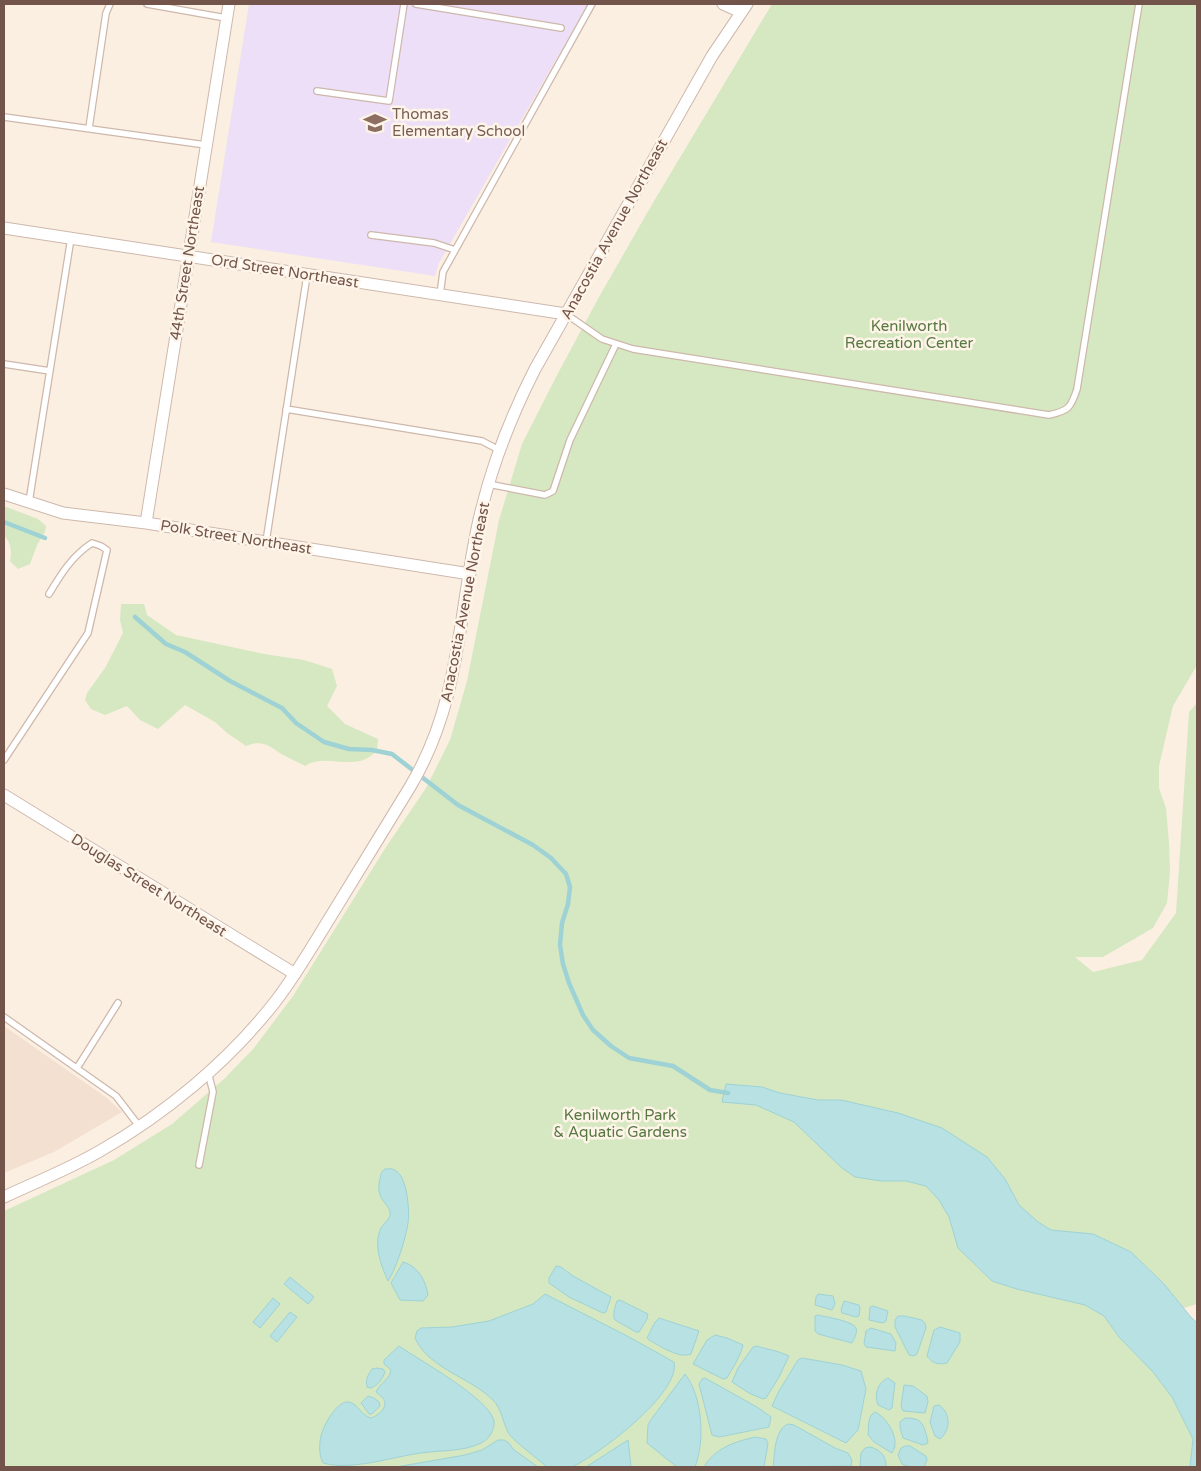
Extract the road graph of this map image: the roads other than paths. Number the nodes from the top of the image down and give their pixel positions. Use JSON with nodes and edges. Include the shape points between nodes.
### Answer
{"nodes":[{"id":1,"x":110,"y":4,"type":"edge"},
{"id":2,"x":147,"y":4,"type":"edge"},
{"id":3,"x":229,"y":4,"type":"edge"},
{"id":4,"x":404,"y":4,"type":"edge"},
{"id":5,"x":416,"y":4,"type":"edge"},
{"id":6,"x":592,"y":4,"type":"edge"},
{"id":7,"x":722,"y":4,"type":"edge"},
{"id":8,"x":1139,"y":4,"type":"edge"},
{"id":9,"x":744,"y":8,"type":"edge"},
{"id":10,"x":226,"y":18,"type":"junction"},
{"id":11,"x":561,"y":28,"type":"dead end"},
{"id":12,"x":317,"y":91,"type":"dead end"},
{"id":13,"x":4,"y":117,"type":"edge"},
{"id":14,"x":89,"y":128,"type":"junction"},
{"id":15,"x":206,"y":145,"type":"junction"},
{"id":16,"x":4,"y":228,"type":"edge"},
{"id":17,"x":370,"y":235,"type":"dead end"},
{"id":18,"x":71,"y":238,"type":"junction"},
{"id":19,"x":455,"y":250,"type":"junction"},
{"id":20,"x":188,"y":256,"type":"junction"},
{"id":21,"x":307,"y":274,"type":"junction"},
{"id":22,"x":440,"y":295,"type":"junction"},
{"id":23,"x":566,"y":314,"type":"junction"},
{"id":24,"x":616,"y":344,"type":"junction"},
{"id":25,"x":4,"y":364,"type":"edge"},
{"id":26,"x":50,"y":371,"type":"junction"},
{"id":27,"x":286,"y":409,"type":"junction"},
{"id":28,"x":499,"y":450,"type":"junction"},
{"id":29,"x":488,"y":484,"type":"junction"},
{"id":30,"x":4,"y":494,"type":"edge"},
{"id":31,"x":30,"y":502,"type":"junction"},
{"id":32,"x":146,"y":523,"type":"junction"},
{"id":33,"x":266,"y":542,"type":"junction"},
{"id":34,"x":470,"y":574,"type":"junction"},
{"id":35,"x":49,"y":594,"type":"dead end"},
{"id":36,"x":4,"y":760,"type":"edge"},
{"id":37,"x":4,"y":795,"type":"edge"},
{"id":38,"x":295,"y":974,"type":"junction"},
{"id":39,"x":118,"y":1003,"type":"dead end"},
{"id":40,"x":4,"y":1017,"type":"edge"},
{"id":41,"x":76,"y":1068,"type":"junction"},
{"id":42,"x":208,"y":1072,"type":"junction"},
{"id":43,"x":139,"y":1126,"type":"junction"},
{"id":44,"x":199,"y":1164,"type":"dead end"},
{"id":45,"x":4,"y":1197,"type":"edge"}],
"edges":[{"from":1,"to":14,"type":"lane"},
{"from":2,"to":10,"type":"lane"},
{"from":3,"to":10,"type":"street","name":"44th Street Northeast"},
{"from":4,"to":12,"type":"lane","via":[[389,101]]},
{"from":5,"to":11,"type":"lane"},
{"from":6,"to":19,"type":"lane"},
{"from":7,"to":9,"type":"street"},
{"from":8,"to":24,"type":"lane","via":[[1077,389],[1073,404],[1063,412],[1049,415],[642,351]]},
{"from":9,"to":23,"type":"street","name":"Anacostia Avenue Northeast","via":[[716,49]]},
{"from":10,"to":15,"type":"street","name":"44th Street Northeast"},
{"from":13,"to":14,"type":"lane"},
{"from":14,"to":15,"type":"lane"},
{"from":15,"to":20,"type":"street","name":"44th Street Northeast"},
{"from":16,"to":18,"type":"street","name":"Ord Street Northeast"},
{"from":17,"to":19,"type":"lane","via":[[434,243]]},
{"from":18,"to":20,"type":"street","name":"Ord Street Northeast"},
{"from":18,"to":26,"type":"lane"},
{"from":19,"to":22,"type":"lane","via":[[443,272]]},
{"from":20,"to":21,"type":"street","name":"Ord Street Northeast"},
{"from":20,"to":32,"type":"street","name":"44th Street Northeast"},
{"from":21,"to":22,"type":"street","name":"Ord Street Northeast"},
{"from":21,"to":27,"type":"lane"},
{"from":22,"to":23,"type":"street","name":"Ord Street Northeast"},
{"from":23,"to":24,"type":"lane","via":[[602,339]]},
{"from":23,"to":28,"type":"street","name":"Anacostia Avenue Northeast","via":[[535,369]]},
{"from":24,"to":29,"type":"lane","via":[[570,440],[554,491],[545,495]]},
{"from":25,"to":26,"type":"lane"},
{"from":26,"to":31,"type":"lane"},
{"from":27,"to":28,"type":"lane","via":[[482,441]]},
{"from":27,"to":33,"type":"lane"},
{"from":28,"to":29,"type":"street","name":"Anacostia Avenue Northeast"},
{"from":29,"to":34,"type":"street","name":"Anacostia Avenue Northeast"},
{"from":30,"to":31,"type":"street","name":"Polk Street Northeast"},
{"from":31,"to":32,"type":"street","name":"Polk Street Northeast","via":[[63,513]]},
{"from":32,"to":33,"type":"street","name":"Polk Street Northeast"},
{"from":33,"to":34,"type":"street","name":"Polk Street Northeast"},
{"from":34,"to":38,"type":"street","name":"Anacostia Avenue Northeast","via":[[457,655],[438,730],[410,787]]},
{"from":35,"to":36,"type":"lane","via":[[66,566],[84,548],[92,543],[107,550],[88,633]]},
{"from":37,"to":38,"type":"street","name":"Douglas Street Northeast"},
{"from":38,"to":42,"type":"street","name":"Anacostia Avenue Northeast","via":[[257,1023]]},
{"from":39,"to":41,"type":"lane"},
{"from":40,"to":41,"type":"lane"},
{"from":41,"to":43,"type":"lane","via":[[116,1096]]},
{"from":42,"to":43,"type":"street","name":"Anacostia Avenue Northeast"},
{"from":42,"to":44,"type":"lane","via":[[213,1092]]},
{"from":43,"to":45,"type":"street","name":"Anacostia Avenue Northeast","via":[[70,1167]]}]}
